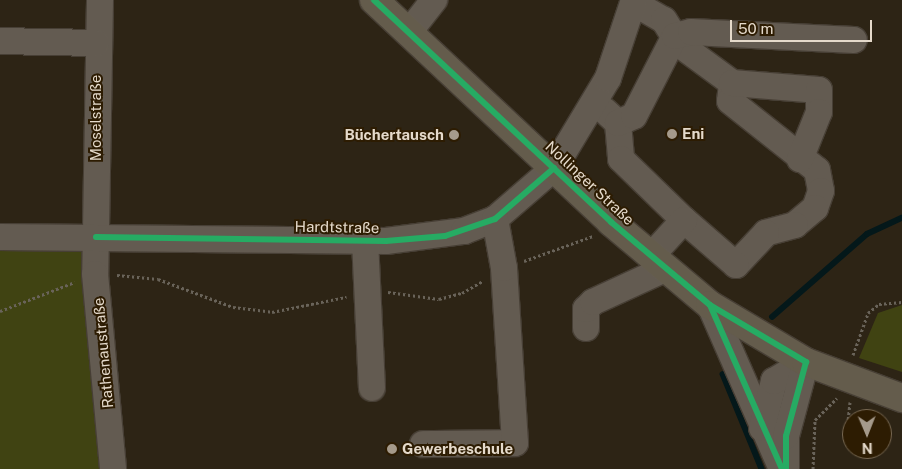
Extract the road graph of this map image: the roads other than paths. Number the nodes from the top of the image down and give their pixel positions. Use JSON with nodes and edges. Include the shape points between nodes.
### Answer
{"nodes":[{"id":1,"x":100,"y":0,"type":"edge"},
{"id":2,"x":374,"y":0,"type":"edge"},
{"id":3,"x":434,"y":0,"type":"edge"},
{"id":4,"x":634,"y":2,"type":"edge"},
{"id":5,"x":409,"y":32,"type":"junction"},
{"id":6,"x":675,"y":36,"type":"junction"},
{"id":7,"x":854,"y":40,"type":"dead end"},
{"id":8,"x":0,"y":41,"type":"edge"},
{"id":9,"x":96,"y":43,"type":"junction"},
{"id":10,"x":732,"y":83,"type":"junction"},
{"id":11,"x":594,"y":99,"type":"junction"},
{"id":12,"x":618,"y":123,"type":"junction"},
{"id":13,"x":800,"y":159,"type":"junction"},
{"id":14,"x":554,"y":168,"type":"junction"},
{"id":15,"x":495,"y":219,"type":"junction"},
{"id":16,"x":684,"y":220,"type":"junction"},
{"id":17,"x":0,"y":237,"type":"edge"},
{"id":18,"x":96,"y":237,"type":"junction"},
{"id":19,"x":366,"y":240,"type":"junction"},
{"id":20,"x":660,"y":261,"type":"junction"},
{"id":21,"x":710,"y":305,"type":"junction"},
{"id":22,"x":586,"y":328,"type":"dead end"},
{"id":23,"x":806,"y":362,"type":"junction"},
{"id":24,"x":372,"y":388,"type":"dead end"},
{"id":25,"x":902,"y":398,"type":"edge"},
{"id":26,"x":762,"y":428,"type":"junction"},
{"id":27,"x":423,"y":444,"type":"dead end"},
{"id":28,"x":113,"y":469,"type":"edge"},
{"id":29,"x":782,"y":469,"type":"edge"},
{"id":30,"x":786,"y":469,"type":"edge"}],
"edges":[{"from":1,"to":9,"type":"street","name":"Moselstraße"},
{"from":2,"to":5,"type":"main road","name":"Nollinger Straße"},
{"from":3,"to":5,"type":"street"},
{"from":4,"to":6,"type":"street","via":[[664,20]]},
{"from":4,"to":11,"type":"street","name":"Hardtstraße","via":[[608,78]]},
{"from":5,"to":14,"type":"main road","name":"Nollinger Straße"},
{"from":6,"to":7,"type":"street","via":[[691,32]]},
{"from":6,"to":10,"type":"street"},
{"from":6,"to":12,"type":"street","via":[[634,116]]},
{"from":8,"to":9,"type":"street"},
{"from":9,"to":18,"type":"street","name":"Moselstraße"},
{"from":10,"to":13,"type":"street","via":[[730,101]]},
{"from":10,"to":13,"type":"street","via":[[819,90],[819,112]]},
{"from":11,"to":12,"type":"street"},
{"from":11,"to":14,"type":"street","name":"Hardtstraße"},
{"from":12,"to":16,"type":"street","via":[[621,159]]},
{"from":13,"to":16,"type":"street","via":[[817,170],[820,200],[806,218],[766,233],[736,265]]},
{"from":14,"to":15,"type":"street","name":"Hardtstraße"},
{"from":14,"to":20,"type":"main road","name":"Nollinger Straße","via":[[611,222]]},
{"from":15,"to":19,"type":"street","name":"Hardtstraße","via":[[444,236]]},
{"from":15,"to":27,"type":"street","via":[[504,268],[515,443]]},
{"from":16,"to":20,"type":"street"},
{"from":17,"to":18,"type":"street","name":"Hardtstraße"},
{"from":18,"to":19,"type":"street","name":"Hardtstraße"},
{"from":18,"to":28,"type":"street","name":"Rathenaustraße","via":[[95,274]]},
{"from":19,"to":24,"type":"street"},
{"from":20,"to":21,"type":"main road","name":"Nollinger Straße"},
{"from":20,"to":22,"type":"street","via":[[593,302],[586,309]]},
{"from":21,"to":23,"type":"main road","name":"Nollinger Straße"},
{"from":21,"to":26,"type":"street"},
{"from":23,"to":25,"type":"main road","name":"Nollinger Straße"},
{"from":23,"to":26,"type":"street","via":[[774,381]]},
{"from":23,"to":30,"type":"street","via":[[786,436]]},
{"from":26,"to":29,"type":"street"}]}
